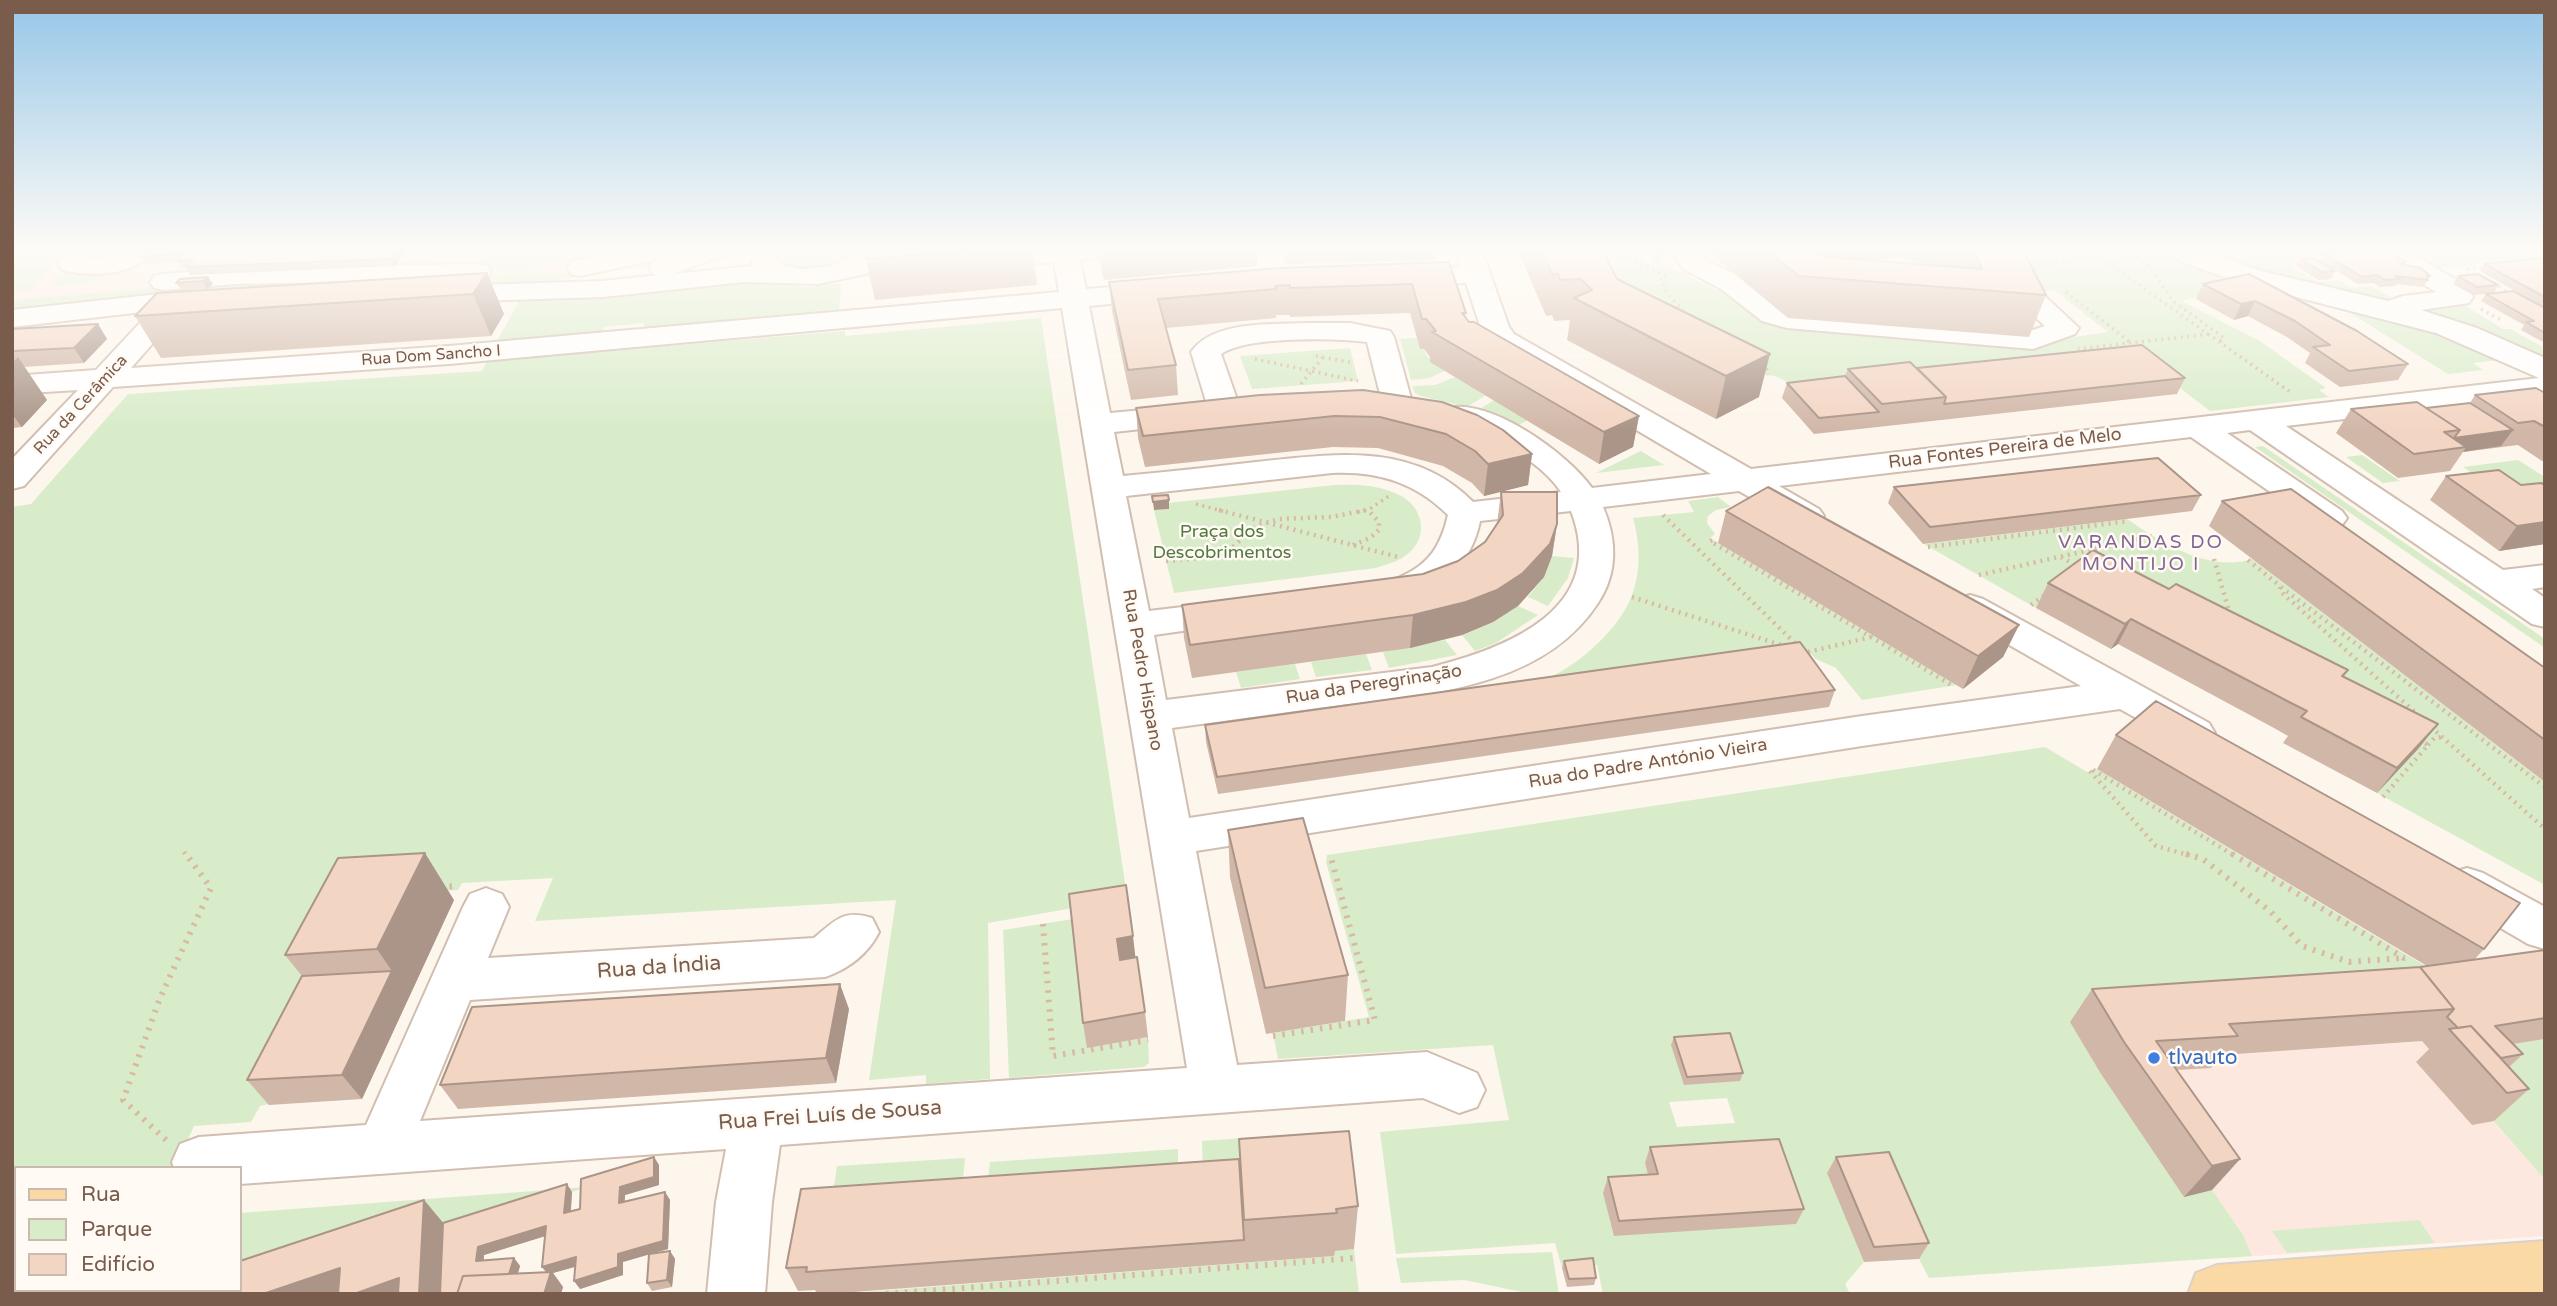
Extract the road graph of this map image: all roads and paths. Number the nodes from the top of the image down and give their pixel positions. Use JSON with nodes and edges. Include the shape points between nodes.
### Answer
{"nodes":[{"id":1,"x":95,"y":309,"type":"edge"},
{"id":2,"x":169,"y":309,"type":"edge"},
{"id":3,"x":964,"y":309,"type":"edge"},
{"id":4,"x":1076,"y":309,"type":"edge"},
{"id":5,"x":1488,"y":309,"type":"edge"},
{"id":6,"x":1681,"y":309,"type":"edge"},
{"id":7,"x":1764,"y":309,"type":"edge"},
{"id":8,"x":2043,"y":309,"type":"edge"},
{"id":9,"x":2088,"y":309,"type":"edge"},
{"id":10,"x":2173,"y":309,"type":"edge"},
{"id":11,"x":2184,"y":309,"type":"edge"},
{"id":12,"x":2382,"y":309,"type":"edge"},
{"id":13,"x":2395,"y":309,"type":"edge"},
{"id":14,"x":2392,"y":311,"type":"junction"},
{"id":15,"x":12,"y":318,"type":"edge"},
{"id":16,"x":1693,"y":319,"type":"edge"},
{"id":17,"x":2208,"y":334,"type":"junction"},
{"id":18,"x":2219,"y":342,"type":"junction"},
{"id":19,"x":1329,"y":349,"type":"dead end"},
{"id":20,"x":1312,"y":355,"type":"dead end"},
{"id":21,"x":1323,"y":357,"type":"junction"},
{"id":22,"x":1763,"y":357,"type":"edge"},
{"id":23,"x":1252,"y":358,"type":"dead end"},
{"id":24,"x":1354,"y":363,"type":"dead end"},
{"id":25,"x":2545,"y":370,"type":"edge"},
{"id":26,"x":1312,"y":371,"type":"junction"},
{"id":27,"x":1768,"y":375,"type":"edge"},
{"id":28,"x":2414,"y":376,"type":"dead end"},
{"id":29,"x":106,"y":379,"type":"junction"},
{"id":30,"x":1301,"y":384,"type":"dead end"},
{"id":31,"x":12,"y":385,"type":"edge"},
{"id":32,"x":2531,"y":387,"type":"edge"},
{"id":33,"x":1360,"y":390,"type":"joint"},
{"id":34,"x":2291,"y":394,"type":"dead end"},
{"id":35,"x":2448,"y":397,"type":"junction"},
{"id":36,"x":1397,"y":402,"type":"junction"},
{"id":37,"x":2545,"y":406,"type":"edge"},
{"id":38,"x":1261,"y":408,"type":"edge"},
{"id":39,"x":1225,"y":411,"type":"junction"},
{"id":40,"x":2256,"y":420,"type":"junction"},
{"id":41,"x":1098,"y":424,"type":"junction"},
{"id":42,"x":2196,"y":426,"type":"junction"},
{"id":43,"x":44,"y":445,"type":"junction"},
{"id":44,"x":12,"y":447,"type":"edge"},
{"id":45,"x":12,"y":479,"type":"edge"},
{"id":46,"x":1743,"y":480,"type":"junction"},
{"id":47,"x":1108,"y":488,"type":"junction"},
{"id":48,"x":1394,"y":493,"type":"dead end"},
{"id":49,"x":1582,"y":497,"type":"junction"},
{"id":50,"x":1185,"y":501,"type":"dead end"},
{"id":51,"x":1368,"y":510,"type":"junction"},
{"id":52,"x":1465,"y":513,"type":"junction"},
{"id":53,"x":1663,"y":515,"type":"dead end"},
{"id":54,"x":2129,"y":521,"type":"dead end"},
{"id":55,"x":1265,"y":523,"type":"junction"},
{"id":56,"x":1838,"y":533,"type":"edge"},
{"id":57,"x":2152,"y":536,"type":"dead end"},
{"id":58,"x":1712,"y":540,"type":"dead end"},
{"id":59,"x":2362,"y":540,"type":"edge"},
{"id":60,"x":1353,"y":545,"type":"junction"},
{"id":61,"x":1928,"y":547,"type":"dead end"},
{"id":62,"x":2062,"y":557,"type":"junction"},
{"id":63,"x":1402,"y":558,"type":"dead end"},
{"id":64,"x":2214,"y":559,"type":"dead end"},
{"id":65,"x":2248,"y":560,"type":"dead end"},
{"id":66,"x":1166,"y":562,"type":"dead end"},
{"id":67,"x":1979,"y":575,"type":"dead end"},
{"id":68,"x":2071,"y":575,"type":"edge"},
{"id":69,"x":2545,"y":576,"type":"edge"},
{"id":70,"x":2497,"y":582,"type":"junction"},
{"id":71,"x":2280,"y":586,"type":"junction"},
{"id":72,"x":2051,"y":590,"type":"edge"},
{"id":73,"x":1942,"y":591,"type":"edge"},
{"id":74,"x":1366,"y":597,"type":"edge"},
{"id":75,"x":1632,"y":597,"type":"dead end"},
{"id":76,"x":2031,"y":605,"type":"dead end"},
{"id":77,"x":1270,"y":609,"type":"edge"},
{"id":78,"x":2545,"y":615,"type":"edge"},
{"id":79,"x":2232,"y":621,"type":"edge"},
{"id":80,"x":1134,"y":625,"type":"junction"},
{"id":81,"x":1871,"y":638,"type":"junction"},
{"id":82,"x":1802,"y":651,"type":"junction"},
{"id":83,"x":1953,"y":686,"type":"dead end"},
{"id":84,"x":2125,"y":694,"type":"junction"},
{"id":85,"x":1151,"y":716,"type":"junction"},
{"id":86,"x":2442,"y":737,"type":"junction"},
{"id":87,"x":2416,"y":738,"type":"edge"},
{"id":88,"x":2428,"y":745,"type":"junction"},
{"id":89,"x":2228,"y":751,"type":"edge"},
{"id":90,"x":2091,"y":770,"type":"joint"},
{"id":91,"x":2545,"y":787,"type":"edge"},
{"id":92,"x":2384,"y":797,"type":"dead end"},
{"id":93,"x":2545,"y":830,"type":"edge"},
{"id":94,"x":1172,"y":838,"type":"junction"},
{"id":95,"x":184,"y":852,"type":"dead end"},
{"id":96,"x":1330,"y":855,"type":"dead end"},
{"id":97,"x":2433,"y":867,"type":"edge"},
{"id":98,"x":436,"y":888,"type":"dead end"},
{"id":99,"x":473,"y":896,"type":"joint"},
{"id":100,"x":1043,"y":924,"type":"dead end"},
{"id":101,"x":2545,"y":930,"type":"edge"},
{"id":102,"x":855,"y":932,"type":"dead end"},
{"id":103,"x":453,"y":981,"type":"junction"},
{"id":104,"x":1273,"y":1036,"type":"dead end"},
{"id":105,"x":1148,"y":1040,"type":"dead end"},
{"id":106,"x":1216,"y":1088,"type":"junction"},
{"id":107,"x":1459,"y":1090,"type":"dead end"},
{"id":108,"x":757,"y":1122,"type":"junction"},
{"id":109,"x":382,"y":1149,"type":"junction"},
{"id":110,"x":198,"y":1162,"type":"joint"},
{"id":111,"x":1355,"y":1258,"type":"dead end"},
{"id":112,"x":2545,"y":1270,"type":"edge"},
{"id":113,"x":736,"y":1294,"type":"edge"},
{"id":114,"x":886,"y":1294,"type":"edge"},
{"id":115,"x":2217,"y":1294,"type":"edge"}],
"edges":[{"from":1,"to":15,"type":"street"},
{"from":2,"to":29,"type":"street","name":"Rua da Cerâmica"},
{"from":3,"to":29,"type":"street","name":"Rua Dom Sancho I","via":[[490,352]]},
{"from":4,"to":41,"type":"street","name":"Rua Pedro Hispano"},
{"from":5,"to":46,"type":"street","via":[[1504,340]]},
{"from":6,"to":16,"type":"path"},
{"from":7,"to":8,"type":"street","via":[[1787,320],[2033,340],[2065,328]]},
{"from":9,"to":17,"type":"path","via":[[2131,343]]},
{"from":10,"to":17,"type":"path"},
{"from":11,"to":18,"type":"path","via":[[2224,338]]},
{"from":12,"to":14,"type":"street"},
{"from":13,"to":14,"type":"street"},
{"from":14,"to":25,"type":"street","via":[[2460,332]]},
{"from":17,"to":18,"type":"path"},
{"from":18,"to":34,"type":"path"},
{"from":19,"to":21,"type":"path"},
{"from":20,"to":21,"type":"path"},
{"from":21,"to":24,"type":"path"},
{"from":21,"to":26,"type":"path"},
{"from":22,"to":27,"type":"path"},
{"from":23,"to":26,"type":"path"},
{"from":26,"to":30,"type":"path"},
{"from":26,"to":33,"type":"path"},
{"from":28,"to":35,"type":"street"},
{"from":29,"to":31,"type":"street","name":"Rua Dom Sancho I"},
{"from":29,"to":43,"type":"street","name":"Rua da Cerâmica"},
{"from":32,"to":35,"type":"street","name":"Rua Fontes Pereira de Melo"},
{"from":32,"to":37,"type":"street"},
{"from":33,"to":36,"type":"street","name":"Rua da Peregrinação"},
{"from":35,"to":40,"type":"street","name":"Rua Fontes Pereira de Melo"},
{"from":36,"to":39,"type":"street","via":[[1380,337],[1366,332],[1312,333],[1228,340],[1206,352]]},
{"from":36,"to":49,"type":"street","name":"Rua da Peregrinação","via":[[1456,414],[1508,434],[1551,461]]},
{"from":38,"to":39,"type":"street"},
{"from":39,"to":41,"type":"street"},
{"from":40,"to":42,"type":"street","name":"Rua Fontes Pereira de Melo"},
{"from":40,"to":70,"type":"street"},
{"from":41,"to":47,"type":"street","name":"Rua Pedro Hispano"},
{"from":42,"to":46,"type":"street","name":"Rua Fontes Pereira de Melo"},
{"from":42,"to":59,"type":"street"},
{"from":43,"to":44,"type":"street"},
{"from":43,"to":45,"type":"street","name":"Rua da Cerâmica"},
{"from":46,"to":49,"type":"street","name":"Rua Fontes Pereira de Melo"},
{"from":46,"to":56,"type":"street"},
{"from":47,"to":52,"type":"street","via":[[1359,464],[1386,466],[1432,484]]},
{"from":47,"to":80,"type":"street","name":"Rua Pedro Hispano"},
{"from":48,"to":51,"type":"path"},
{"from":49,"to":52,"type":"street","name":"Rua Fontes Pereira de Melo"},
{"from":49,"to":85,"type":"street","name":"Rua da Peregrinação","via":[[1598,545],[1593,581],[1564,622],[1538,642],[1477,669],[1432,680]]},
{"from":50,"to":55,"type":"path"},
{"from":51,"to":55,"type":"path"},
{"from":51,"to":60,"type":"path","via":[[1378,522],[1378,530]]},
{"from":52,"to":74,"type":"street","via":[[1456,548],[1439,570],[1408,587]]},
{"from":53,"to":82,"type":"path"},
{"from":54,"to":61,"type":"path"},
{"from":55,"to":60,"type":"path"},
{"from":55,"to":66,"type":"path","via":[[1249,530],[1226,553]]},
{"from":57,"to":62,"type":"path"},
{"from":58,"to":81,"type":"path"},
{"from":60,"to":63,"type":"path"},
{"from":62,"to":67,"type":"path"},
{"from":62,"to":68,"type":"path","via":[[2083,566]]},
{"from":64,"to":79,"type":"path"},
{"from":65,"to":71,"type":"path"},
{"from":69,"to":70,"type":"street"},
{"from":70,"to":78,"type":"street"},
{"from":71,"to":86,"type":"path","via":[[2281,592]]},
{"from":71,"to":91,"type":"path"},
{"from":72,"to":76,"type":"path"},
{"from":73,"to":84,"type":"street"},
{"from":75,"to":82,"type":"path"},
{"from":77,"to":80,"type":"street"},
{"from":80,"to":85,"type":"street","name":"Rua Pedro Hispano"},
{"from":81,"to":82,"type":"path"},
{"from":81,"to":83,"type":"path"},
{"from":84,"to":89,"type":"street"},
{"from":84,"to":94,"type":"street","name":"Rua do Padre António Vieira"},
{"from":85,"to":94,"type":"street","name":"Rua Pedro Hispano"},
{"from":86,"to":88,"type":"path"},
{"from":86,"to":93,"type":"path"},
{"from":87,"to":88,"type":"path"},
{"from":88,"to":92,"type":"path"},
{"from":90,"to":90,"type":"path","via":[[2156,846],[2203,859],[2270,911],[2302,946],[2349,962],[2408,958]]},
{"from":94,"to":106,"type":"street","name":"Rua Pedro Hispano"},
{"from":95,"to":110,"type":"path","via":[[211,888],[160,998],[123,1100],[181,1153]]},
{"from":96,"to":104,"type":"path","via":[[1375,1020]]},
{"from":97,"to":101,"type":"street"},
{"from":98,"to":99,"type":"path"},
{"from":99,"to":103,"type":"street"},
{"from":100,"to":105,"type":"path","via":[[1053,1056]]},
{"from":102,"to":103,"type":"street","name":"Rua da Índia","via":[[825,957]]},
{"from":103,"to":109,"type":"street"},
{"from":106,"to":107,"type":"street","name":"Rua Frei Luís de Sousa","via":[[1427,1075]]},
{"from":106,"to":108,"type":"street","name":"Rua Frei Luís de Sousa"},
{"from":108,"to":109,"type":"street","name":"Rua Frei Luís de Sousa"},
{"from":108,"to":113,"type":"street"},
{"from":109,"to":110,"type":"street","name":"Rua Frei Luís de Sousa"},
{"from":111,"to":114,"type":"path"},
{"from":112,"to":115,"type":"main road"}]}
